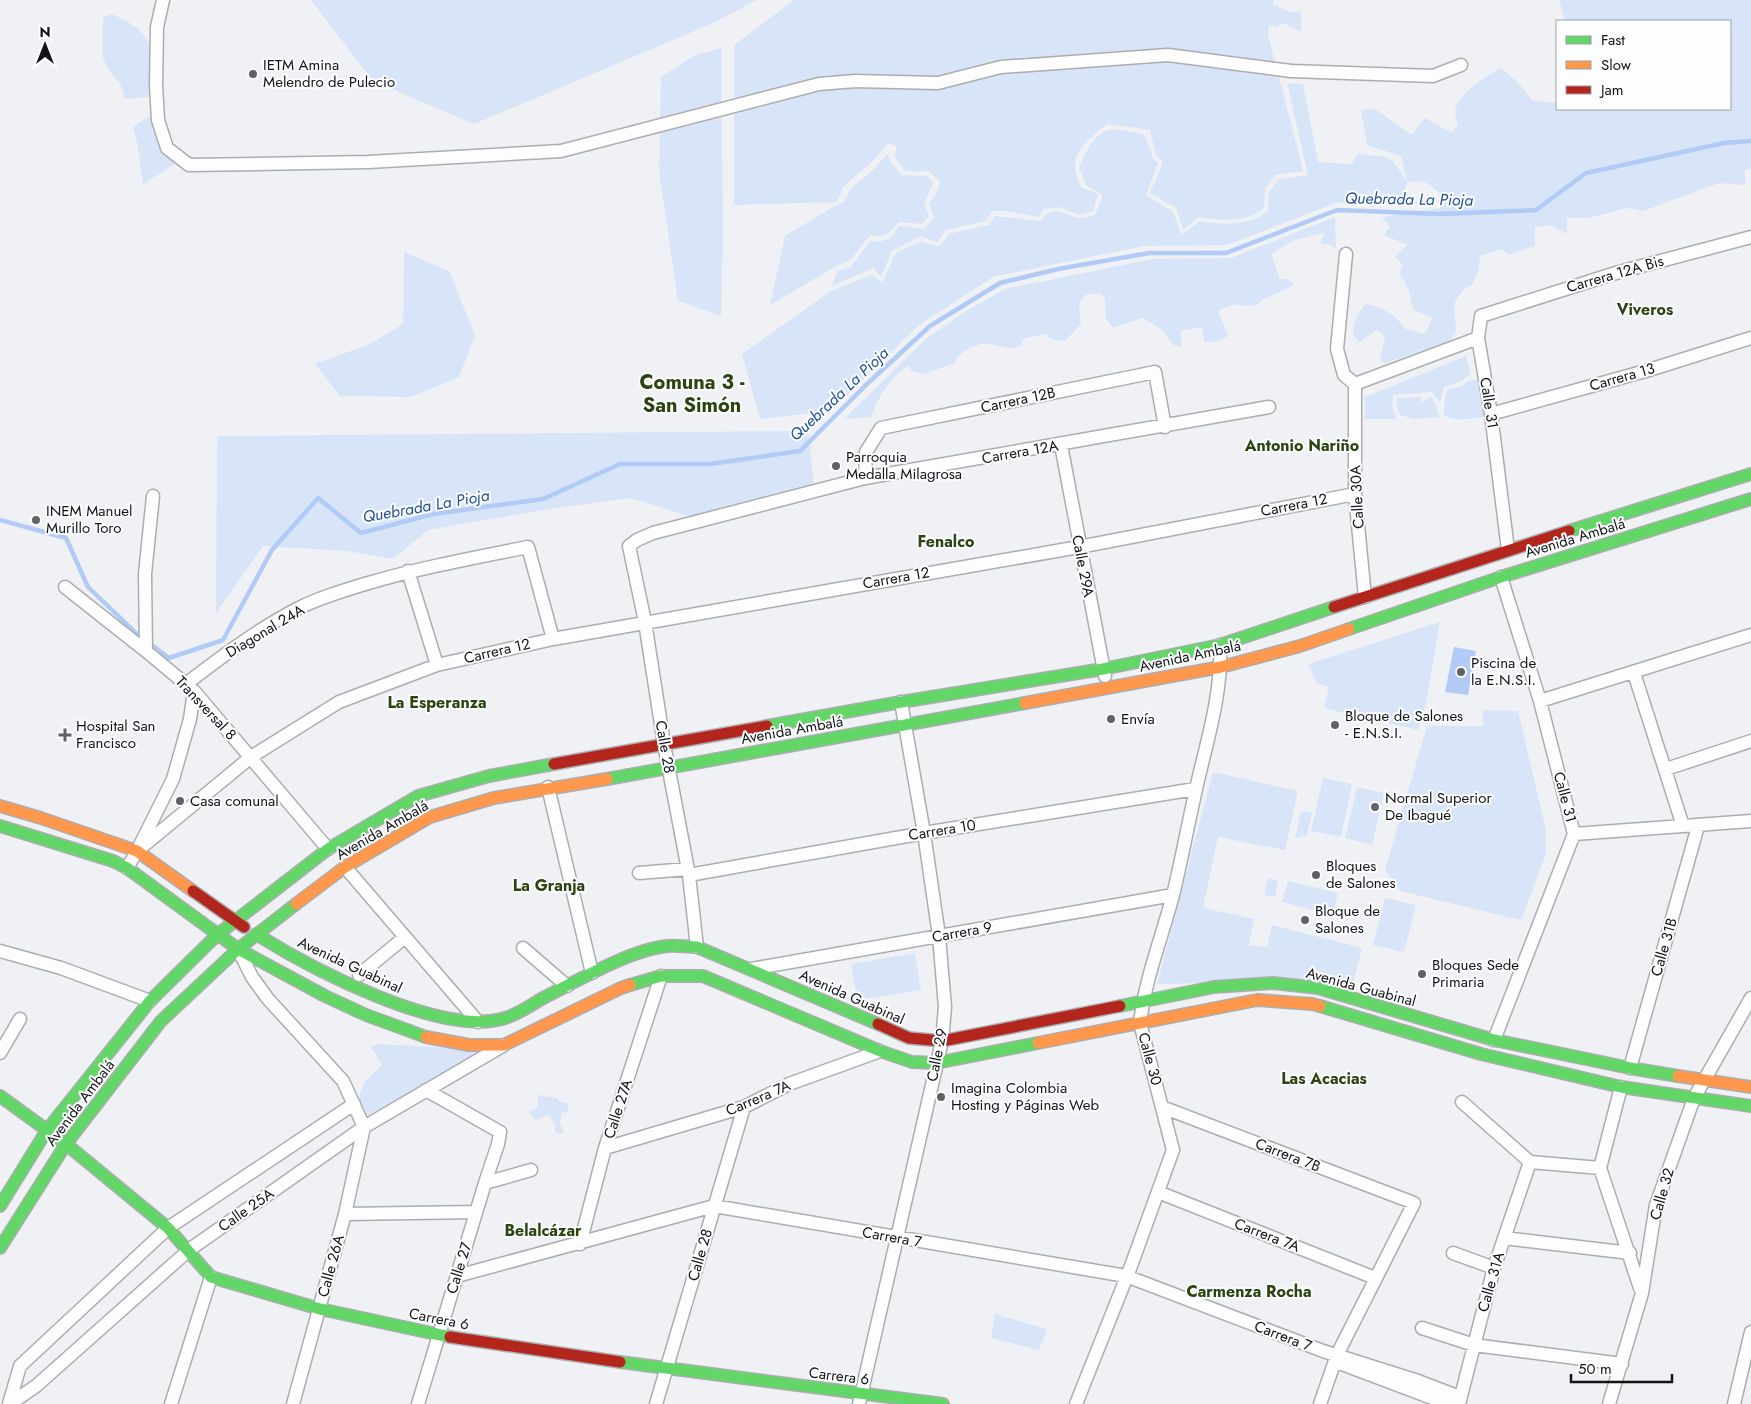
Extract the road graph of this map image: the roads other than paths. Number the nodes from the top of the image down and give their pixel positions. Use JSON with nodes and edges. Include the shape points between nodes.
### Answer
{"nodes":[{"id":1,"x":163,"y":0,"type":"edge"},
{"id":2,"x":1461,"y":65,"type":"dead end"},
{"id":3,"x":1751,"y":237,"type":"edge"},
{"id":4,"x":1346,"y":254,"type":"dead end"},
{"id":5,"x":1481,"y":316,"type":"joint"},
{"id":6,"x":1478,"y":338,"type":"junction"},
{"id":7,"x":1751,"y":338,"type":"edge"},
{"id":8,"x":1355,"y":384,"type":"junction"},
{"id":9,"x":1269,"y":408,"type":"dead end"},
{"id":10,"x":1492,"y":414,"type":"junction"},
{"id":11,"x":1165,"y":427,"type":"junction"},
{"id":12,"x":1061,"y":445,"type":"junction"},
{"id":13,"x":1751,"y":474,"type":"edge"},
{"id":14,"x":865,"y":478,"type":"junction"},
{"id":15,"x":1355,"y":494,"type":"junction"},
{"id":16,"x":153,"y":496,"type":"dead end"},
{"id":17,"x":1751,"y":499,"type":"edge"},
{"id":18,"x":629,"y":546,"type":"joint"},
{"id":19,"x":1080,"y":546,"type":"junction"},
{"id":20,"x":1508,"y":550,"type":"junction"},
{"id":21,"x":408,"y":572,"type":"junction"},
{"id":22,"x":1501,"y":577,"type":"junction"},
{"id":23,"x":65,"y":587,"type":"dead end"},
{"id":24,"x":1365,"y":597,"type":"junction"},
{"id":25,"x":645,"y":622,"type":"junction"},
{"id":26,"x":1751,"y":635,"type":"edge"},
{"id":27,"x":553,"y":639,"type":"junction"},
{"id":28,"x":1220,"y":645,"type":"junction"},
{"id":29,"x":146,"y":651,"type":"junction"},
{"id":30,"x":437,"y":665,"type":"junction"},
{"id":31,"x":1221,"y":667,"type":"junction"},
{"id":32,"x":1103,"y":669,"type":"junction"},
{"id":33,"x":1634,"y":673,"type":"junction"},
{"id":34,"x":190,"y":688,"type":"junction"},
{"id":35,"x":1107,"y":688,"type":"junction"},
{"id":36,"x":1540,"y":701,"type":"junction"},
{"id":37,"x":901,"y":702,"type":"junction"},
{"id":38,"x":904,"y":725,"type":"junction"},
{"id":39,"x":1751,"y":741,"type":"edge"},
{"id":40,"x":664,"y":744,"type":"junction"},
{"id":41,"x":251,"y":757,"type":"junction"},
{"id":42,"x":668,"y":768,"type":"junction"},
{"id":43,"x":1666,"y":768,"type":"junction"},
{"id":44,"x":548,"y":787,"type":"junction"},
{"id":45,"x":1195,"y":789,"type":"junction"},
{"id":46,"x":0,"y":806,"type":"edge"},
{"id":47,"x":1751,"y":821,"type":"edge"},
{"id":48,"x":0,"y":826,"type":"edge"},
{"id":49,"x":1683,"y":826,"type":"junction"},
{"id":50,"x":1698,"y":826,"type":"junction"},
{"id":51,"x":924,"y":833,"type":"junction"},
{"id":52,"x":1574,"y":834,"type":"junction"},
{"id":53,"x":328,"y":849,"type":"junction"},
{"id":54,"x":137,"y":851,"type":"junction"},
{"id":55,"x":345,"y":867,"type":"junction"},
{"id":56,"x":127,"y":868,"type":"junction"},
{"id":57,"x":689,"y":872,"type":"junction"},
{"id":58,"x":639,"y":874,"type":"dead end"},
{"id":59,"x":1173,"y":895,"type":"junction"},
{"id":60,"x":235,"y":921,"type":"junction"},
{"id":61,"x":256,"y":934,"type":"junction"},
{"id":62,"x":217,"y":935,"type":"junction"},
{"id":63,"x":939,"y":936,"type":"junction"},
{"id":64,"x":405,"y":937,"type":"junction"},
{"id":65,"x":697,"y":947,"type":"junction"},
{"id":66,"x":523,"y":948,"type":"dead end"},
{"id":67,"x":238,"y":949,"type":"junction"},
{"id":68,"x":0,"y":951,"type":"edge"},
{"id":69,"x":751,"y":969,"type":"junction"},
{"id":70,"x":592,"y":973,"type":"junction"},
{"id":71,"x":359,"y":975,"type":"dead end"},
{"id":72,"x":661,"y":976,"type":"junction"},
{"id":73,"x":567,"y":986,"type":"junction"},
{"id":74,"x":1751,"y":998,"type":"edge"},
{"id":75,"x":150,"y":1001,"type":"junction"},
{"id":76,"x":1142,"y":1003,"type":"junction"},
{"id":77,"x":20,"y":1019,"type":"dead end"},
{"id":78,"x":478,"y":1022,"type":"junction"},
{"id":79,"x":1140,"y":1023,"type":"junction"},
{"id":80,"x":1494,"y":1040,"type":"junction"},
{"id":81,"x":942,"y":1041,"type":"junction"},
{"id":82,"x":504,"y":1045,"type":"junction"},
{"id":83,"x":880,"y":1051,"type":"junction"},
{"id":84,"x":0,"y":1053,"type":"edge"},
{"id":85,"x":936,"y":1063,"type":"junction"},
{"id":86,"x":1630,"y":1068,"type":"junction"},
{"id":87,"x":1705,"y":1080,"type":"junction"},
{"id":88,"x":1621,"y":1087,"type":"junction"},
{"id":89,"x":1751,"y":1087,"type":"edge"},
{"id":90,"x":426,"y":1090,"type":"junction"},
{"id":91,"x":0,"y":1096,"type":"edge"},
{"id":92,"x":1694,"y":1098,"type":"junction"},
{"id":93,"x":1462,"y":1102,"type":"dead end"},
{"id":94,"x":354,"y":1104,"type":"junction"},
{"id":95,"x":1751,"y":1106,"type":"edge"},
{"id":96,"x":744,"y":1107,"type":"junction"},
{"id":97,"x":1162,"y":1107,"type":"junction"},
{"id":98,"x":364,"y":1127,"type":"junction"},
{"id":99,"x":47,"y":1130,"type":"junction"},
{"id":100,"x":66,"y":1144,"type":"junction"},
{"id":101,"x":605,"y":1148,"type":"junction"},
{"id":102,"x":1530,"y":1162,"type":"junction"},
{"id":103,"x":1600,"y":1168,"type":"junction"},
{"id":104,"x":531,"y":1170,"type":"dead end"},
{"id":105,"x":485,"y":1183,"type":"junction"},
{"id":106,"x":1158,"y":1192,"type":"junction"},
{"id":107,"x":0,"y":1206,"type":"edge"},
{"id":108,"x":714,"y":1206,"type":"junction"},
{"id":109,"x":476,"y":1212,"type":"junction"},
{"id":110,"x":345,"y":1214,"type":"junction"},
{"id":111,"x":168,"y":1228,"type":"junction"},
{"id":112,"x":897,"y":1238,"type":"junction"},
{"id":113,"x":1504,"y":1238,"type":"junction"},
{"id":114,"x":580,"y":1244,"type":"junction"},
{"id":115,"x":0,"y":1248,"type":"edge"},
{"id":116,"x":189,"y":1250,"type":"junction"},
{"id":117,"x":1453,"y":1253,"type":"dead end"},
{"id":118,"x":1630,"y":1253,"type":"junction"},
{"id":119,"x":1494,"y":1268,"type":"junction"},
{"id":120,"x":456,"y":1276,"type":"junction"},
{"id":121,"x":1126,"y":1276,"type":"junction"},
{"id":122,"x":211,"y":1277,"type":"junction"},
{"id":123,"x":1375,"y":1278,"type":"junction"},
{"id":124,"x":1642,"y":1293,"type":"junction"},
{"id":125,"x":320,"y":1309,"type":"junction"},
{"id":126,"x":1422,"y":1328,"type":"dead end"},
{"id":127,"x":1751,"y":1332,"type":"edge"},
{"id":128,"x":438,"y":1335,"type":"junction"},
{"id":129,"x":1474,"y":1345,"type":"junction"},
{"id":130,"x":1336,"y":1358,"type":"junction"},
{"id":131,"x":1622,"y":1364,"type":"junction"},
{"id":132,"x":666,"y":1369,"type":"junction"},
{"id":133,"x":860,"y":1399,"type":"edge"},
{"id":134,"x":1460,"y":1400,"type":"edge"},
{"id":135,"x":9,"y":1404,"type":"edge"},
{"id":136,"x":171,"y":1404,"type":"edge"},
{"id":137,"x":293,"y":1404,"type":"edge"},
{"id":138,"x":418,"y":1404,"type":"edge"},
{"id":139,"x":656,"y":1404,"type":"edge"},
{"id":140,"x":943,"y":1404,"type":"edge"},
{"id":141,"x":1076,"y":1404,"type":"edge"},
{"id":142,"x":1320,"y":1404,"type":"edge"},
{"id":143,"x":1448,"y":1404,"type":"edge"},
{"id":144,"x":1609,"y":1404,"type":"edge"},
{"id":145,"x":1734,"y":1404,"type":"edge"}],
"edges":[{"from":1,"to":2,"type":"street","via":[[157,28],[158,120],[167,148],[189,166],[368,162],[561,151],[819,84],[855,81],[938,83],[1001,67],[1046,63],[1168,55],[1291,71],[1433,76]]},
{"from":3,"to":5,"type":"street","name":"Carrera 12A Bis","via":[[1619,272]]},
{"from":4,"to":8,"type":"street","via":[[1337,349],[1344,375]]},
{"from":5,"to":6,"type":"street","name":"Calle 31"},
{"from":6,"to":8,"type":"street"},
{"from":6,"to":10,"type":"street","name":"Calle 31"},
{"from":7,"to":10,"type":"street","name":"Carrera 13"},
{"from":8,"to":15,"type":"street","name":"Calle 30A"},
{"from":9,"to":11,"type":"street","name":"Carrera 12A"},
{"from":10,"to":20,"type":"street","name":"Calle 31"},
{"from":11,"to":12,"type":"street","name":"Carrera 12A"},
{"from":11,"to":14,"type":"street","name":"Carrera 12B","via":[[1156,372],[880,428],[866,452]]},
{"from":12,"to":14,"type":"street","name":"Carrera 12A"},
{"from":12,"to":19,"type":"street","name":"Calle 29A"},
{"from":13,"to":20,"type":"main road","name":"Avenida Ambalá"},
{"from":14,"to":18,"type":"street","name":"Carrera 12A","via":[[653,533]]},
{"from":15,"to":19,"type":"street","name":"Carrera 12"},
{"from":15,"to":24,"type":"street","name":"Calle 30A"},
{"from":16,"to":29,"type":"street","via":[[145,574]]},
{"from":17,"to":22,"type":"main road","name":"Avenida Ambalá"},
{"from":18,"to":25,"type":"street","name":"Calle 28"},
{"from":19,"to":25,"type":"street","name":"Carrera 12"},
{"from":19,"to":32,"type":"street","name":"Calle 29A"},
{"from":20,"to":24,"type":"main road","name":"Avenida Ambalá"},
{"from":21,"to":27,"type":"street","via":[[528,547]]},
{"from":21,"to":30,"type":"street"},
{"from":21,"to":34,"type":"street","name":"Diagonal 24A","via":[[339,592],[298,609],[221,657]]},
{"from":22,"to":31,"type":"main road","name":"Avenida Ambalá","via":[[1300,646]]},
{"from":22,"to":36,"type":"street","name":"Calle 31"},
{"from":23,"to":29,"type":"street","name":"Transversal 8"},
{"from":24,"to":28,"type":"main road","name":"Avenida Ambalá"},
{"from":25,"to":27,"type":"street","name":"Carrera 12"},
{"from":25,"to":40,"type":"street","name":"Calle 28"},
{"from":26,"to":33,"type":"street"},
{"from":27,"to":30,"type":"street","name":"Carrera 12"},
{"from":28,"to":31,"type":"street","name":"Calle 30"},
{"from":28,"to":32,"type":"main road","name":"Avenida Ambalá"},
{"from":29,"to":34,"type":"street","name":"Transversal 8"},
{"from":30,"to":41,"type":"street","name":"Carrera 12","via":[[340,702]]},
{"from":31,"to":35,"type":"main road","name":"Avenida Ambalá"},
{"from":31,"to":45,"type":"street","name":"Calle 30","via":[[1212,722]]},
{"from":32,"to":35,"type":"street","name":"Calle 29A"},
{"from":32,"to":37,"type":"main road","name":"Avenida Ambalá"},
{"from":33,"to":36,"type":"street"},
{"from":33,"to":43,"type":"street"},
{"from":34,"to":41,"type":"street","name":"Transversal 8"},
{"from":34,"to":54,"type":"street","via":[[190,719],[174,779]]},
{"from":35,"to":38,"type":"main road","name":"Avenida Ambalá"},
{"from":36,"to":52,"type":"street","name":"Calle 31"},
{"from":37,"to":38,"type":"street","name":"Calle 29"},
{"from":37,"to":40,"type":"main road","name":"Avenida Ambalá"},
{"from":38,"to":42,"type":"main road","name":"Avenida Ambalá"},
{"from":38,"to":51,"type":"street","name":"Calle 29"},
{"from":39,"to":43,"type":"street"},
{"from":40,"to":42,"type":"street","name":"Calle 28"},
{"from":40,"to":53,"type":"main road","name":"Avenida Ambalá","via":[[489,776],[418,796]]},
{"from":41,"to":53,"type":"street","name":"Transversal 8"},
{"from":41,"to":54,"type":"street","name":"Carrera 12"},
{"from":42,"to":44,"type":"main road","name":"Avenida Ambalá"},
{"from":42,"to":57,"type":"street","name":"Calle 28"},
{"from":43,"to":49,"type":"street"},
{"from":44,"to":55,"type":"main road","name":"Avenida Ambalá","via":[[494,798],[430,817]]},
{"from":44,"to":70,"type":"street"},
{"from":45,"to":51,"type":"street","name":"Carrera 10"},
{"from":45,"to":59,"type":"street","name":"Calle 30"},
{"from":46,"to":54,"type":"main road","name":"Avenida Guabinal"},
{"from":47,"to":50,"type":"street"},
{"from":48,"to":56,"type":"main road","name":"Avenida Guabinal"},
{"from":49,"to":50,"type":"street"},
{"from":49,"to":52,"type":"street"},
{"from":50,"to":86,"type":"street","name":"Calle 31B"},
{"from":51,"to":57,"type":"street","name":"Carrera 10"},
{"from":51,"to":63,"type":"street","name":"Calle 29"},
{"from":52,"to":80,"type":"street","name":"Calle 31"},
{"from":53,"to":60,"type":"main road","name":"Avenida Ambalá"},
{"from":54,"to":56,"type":"street"},
{"from":54,"to":60,"type":"main road","name":"Avenida Guabinal"},
{"from":55,"to":61,"type":"main road","name":"Avenida Ambalá"},
{"from":55,"to":64,"type":"street"},
{"from":56,"to":62,"type":"main road","name":"Avenida Guabinal"},
{"from":57,"to":58,"type":"street","name":"Carrera 10"},
{"from":57,"to":65,"type":"street","name":"Calle 28"},
{"from":59,"to":63,"type":"street","name":"Carrera 9"},
{"from":59,"to":76,"type":"street","name":"Calle 30"},
{"from":60,"to":61,"type":"main road","name":"Avenida Guabinal"},
{"from":60,"to":62,"type":"main road","name":"Avenida Ambalá"},
{"from":61,"to":67,"type":"main road","name":"Avenida Ambalá"},
{"from":61,"to":78,"type":"main road","name":"Avenida Guabinal","via":[[291,956],[380,998],[443,1018]]},
{"from":62,"to":67,"type":"main road","name":"Avenida Guabinal"},
{"from":62,"to":75,"type":"main road","name":"Avenida Ambalá"},
{"from":63,"to":69,"type":"street","name":"Carrera 9"},
{"from":63,"to":81,"type":"street","name":"Calle 29","via":[[946,1006]]},
{"from":64,"to":71,"type":"street"},
{"from":64,"to":78,"type":"street"},
{"from":65,"to":69,"type":"main road","name":"Avenida Guabinal"},
{"from":65,"to":70,"type":"main road","name":"Avenida Guabinal","via":[[667,946],[640,952]]},
{"from":66,"to":73,"type":"street"},
{"from":67,"to":82,"type":"main road","name":"Avenida Guabinal","via":[[366,1015],[432,1039],[469,1045]]},
{"from":67,"to":94,"type":"street","via":[[268,999],[343,1081]]},
{"from":67,"to":100,"type":"main road","name":"Avenida Ambalá","via":[[161,1021]]},
{"from":68,"to":75,"type":"street","via":[[61,968]]},
{"from":69,"to":81,"type":"main road","name":"Avenida Guabinal","via":[[909,1038]]},
{"from":70,"to":73,"type":"main road","name":"Avenida Guabinal"},
{"from":72,"to":82,"type":"main road","name":"Avenida Guabinal","via":[[621,988]]},
{"from":72,"to":83,"type":"main road","name":"Avenida Guabinal","via":[[703,976]]},
{"from":72,"to":101,"type":"street","name":"Calle 27A"},
{"from":73,"to":78,"type":"main road","name":"Avenida Guabinal","via":[[506,1018]]},
{"from":74,"to":87,"type":"street","name":"Calle 32"},
{"from":75,"to":99,"type":"main road","name":"Avenida Ambalá"},
{"from":76,"to":79,"type":"street","name":"Calle 30"},
{"from":76,"to":80,"type":"main road","name":"Avenida Guabinal","via":[[1214,987],[1273,983],[1318,988]]},
{"from":76,"to":81,"type":"main road","name":"Avenida Guabinal"},
{"from":77,"to":84,"type":"street"},
{"from":79,"to":85,"type":"main road","name":"Avenida Guabinal"},
{"from":79,"to":88,"type":"main road","name":"Avenida Guabinal","via":[[1257,1000],[1312,1004],[1481,1054]]},
{"from":79,"to":97,"type":"street","name":"Calle 30"},
{"from":80,"to":86,"type":"main road","name":"Avenida Guabinal"},
{"from":81,"to":85,"type":"street","name":"Calle 29"},
{"from":82,"to":90,"type":"street","name":"Calle 25A"},
{"from":83,"to":85,"type":"main road","name":"Avenida Guabinal","via":[[912,1062]]},
{"from":83,"to":96,"type":"street","name":"Carrera 7A","via":[[789,1084]]},
{"from":85,"to":112,"type":"street","name":"Calle 29"},
{"from":86,"to":87,"type":"main road","name":"Avenida Guabinal"},
{"from":87,"to":89,"type":"main road","name":"Avenida Guabinal"},
{"from":87,"to":92,"type":"street","name":"Calle 32"},
{"from":88,"to":92,"type":"main road","name":"Avenida Guabinal"},
{"from":88,"to":103,"type":"street"},
{"from":90,"to":98,"type":"street","name":"Calle 25A"},
{"from":90,"to":105,"type":"street","name":"Calle 27","via":[[500,1132]]},
{"from":91,"to":99,"type":"main road"},
{"from":92,"to":95,"type":"main road","name":"Avenida Guabinal"},
{"from":92,"to":124,"type":"street","name":"Calle 32","via":[[1656,1205]]},
{"from":93,"to":102,"type":"street"},
{"from":94,"to":98,"type":"street"},
{"from":94,"to":111,"type":"street","name":"Calle 25A"},
{"from":96,"to":101,"type":"street","name":"Carrera 7A"},
{"from":96,"to":108,"type":"street","name":"Calle 28"},
{"from":97,"to":106,"type":"street","name":"Calle 30","via":[[1173,1150]]},
{"from":97,"to":123,"type":"street","name":"Carrera 7B","via":[[1414,1203]]},
{"from":98,"to":110,"type":"street","name":"Calle 26A"},
{"from":98,"to":116,"type":"street","name":"Calle 25A"},
{"from":99,"to":100,"type":"main road"},
{"from":99,"to":107,"type":"main road","name":"Avenida Ambalá"},
{"from":100,"to":111,"type":"main road"},
{"from":100,"to":115,"type":"main road","name":"Avenida Ambalá"},
{"from":101,"to":114,"type":"street","name":"Calle 27A"},
{"from":102,"to":103,"type":"street"},
{"from":102,"to":113,"type":"street","name":"Calle 31A"},
{"from":103,"to":118,"type":"street"},
{"from":104,"to":105,"type":"street"},
{"from":105,"to":109,"type":"street","name":"Calle 27"},
{"from":106,"to":121,"type":"street","name":"Calle 30"},
{"from":106,"to":123,"type":"street","name":"Carrera 7A"},
{"from":108,"to":112,"type":"street","name":"Carrera 7"},
{"from":108,"to":114,"type":"street","name":"Carrera 7"},
{"from":108,"to":132,"type":"street","name":"Calle 28"},
{"from":109,"to":110,"type":"street"},
{"from":109,"to":120,"type":"street","name":"Calle 27"},
{"from":110,"to":125,"type":"street","name":"Calle 26A"},
{"from":111,"to":116,"type":"main road"},
{"from":111,"to":135,"type":"street","name":"Calle 25A","via":[[20,1366]]},
{"from":112,"to":121,"type":"street","name":"Carrera 7"},
{"from":112,"to":133,"type":"street","name":"Calle 29"},
{"from":113,"to":118,"type":"street"},
{"from":113,"to":119,"type":"street","name":"Calle 31A"},
{"from":114,"to":120,"type":"street","name":"Carrera 7"},
{"from":116,"to":122,"type":"main road"},
{"from":116,"to":135,"type":"street","name":"Calle 25A","via":[[36,1386]]},
{"from":117,"to":119,"type":"street"},
{"from":118,"to":124,"type":"street"},
{"from":119,"to":129,"type":"street","name":"Calle 31A"},
{"from":120,"to":128,"type":"street","name":"Calle 27"},
{"from":121,"to":130,"type":"street","name":"Carrera 7"},
{"from":121,"to":141,"type":"street","name":"Calle 30"},
{"from":122,"to":125,"type":"main road","name":"Carrera 6"},
{"from":122,"to":136,"type":"street"},
{"from":123,"to":130,"type":"street"},
{"from":124,"to":131,"type":"street","name":"Calle 32"},
{"from":125,"to":128,"type":"main road","name":"Carrera 6"},
{"from":125,"to":137,"type":"street","name":"Calle 26A"},
{"from":126,"to":129,"type":"street"},
{"from":127,"to":145,"type":"street"},
{"from":128,"to":132,"type":"main road","name":"Carrera 6"},
{"from":128,"to":138,"type":"street","name":"Calle 27"},
{"from":129,"to":131,"type":"street"},
{"from":129,"to":134,"type":"street","name":"Calle 31A"},
{"from":130,"to":134,"type":"street","name":"Carrera 7"},
{"from":130,"to":142,"type":"street"},
{"from":130,"to":143,"type":"street","name":"Carrera 7"},
{"from":131,"to":144,"type":"street","name":"Calle 32"},
{"from":132,"to":133,"type":"main road","name":"Carrera 6"},
{"from":132,"to":139,"type":"street","name":"Calle 28"},
{"from":133,"to":140,"type":"main road","name":"Carrera 6"}]}
